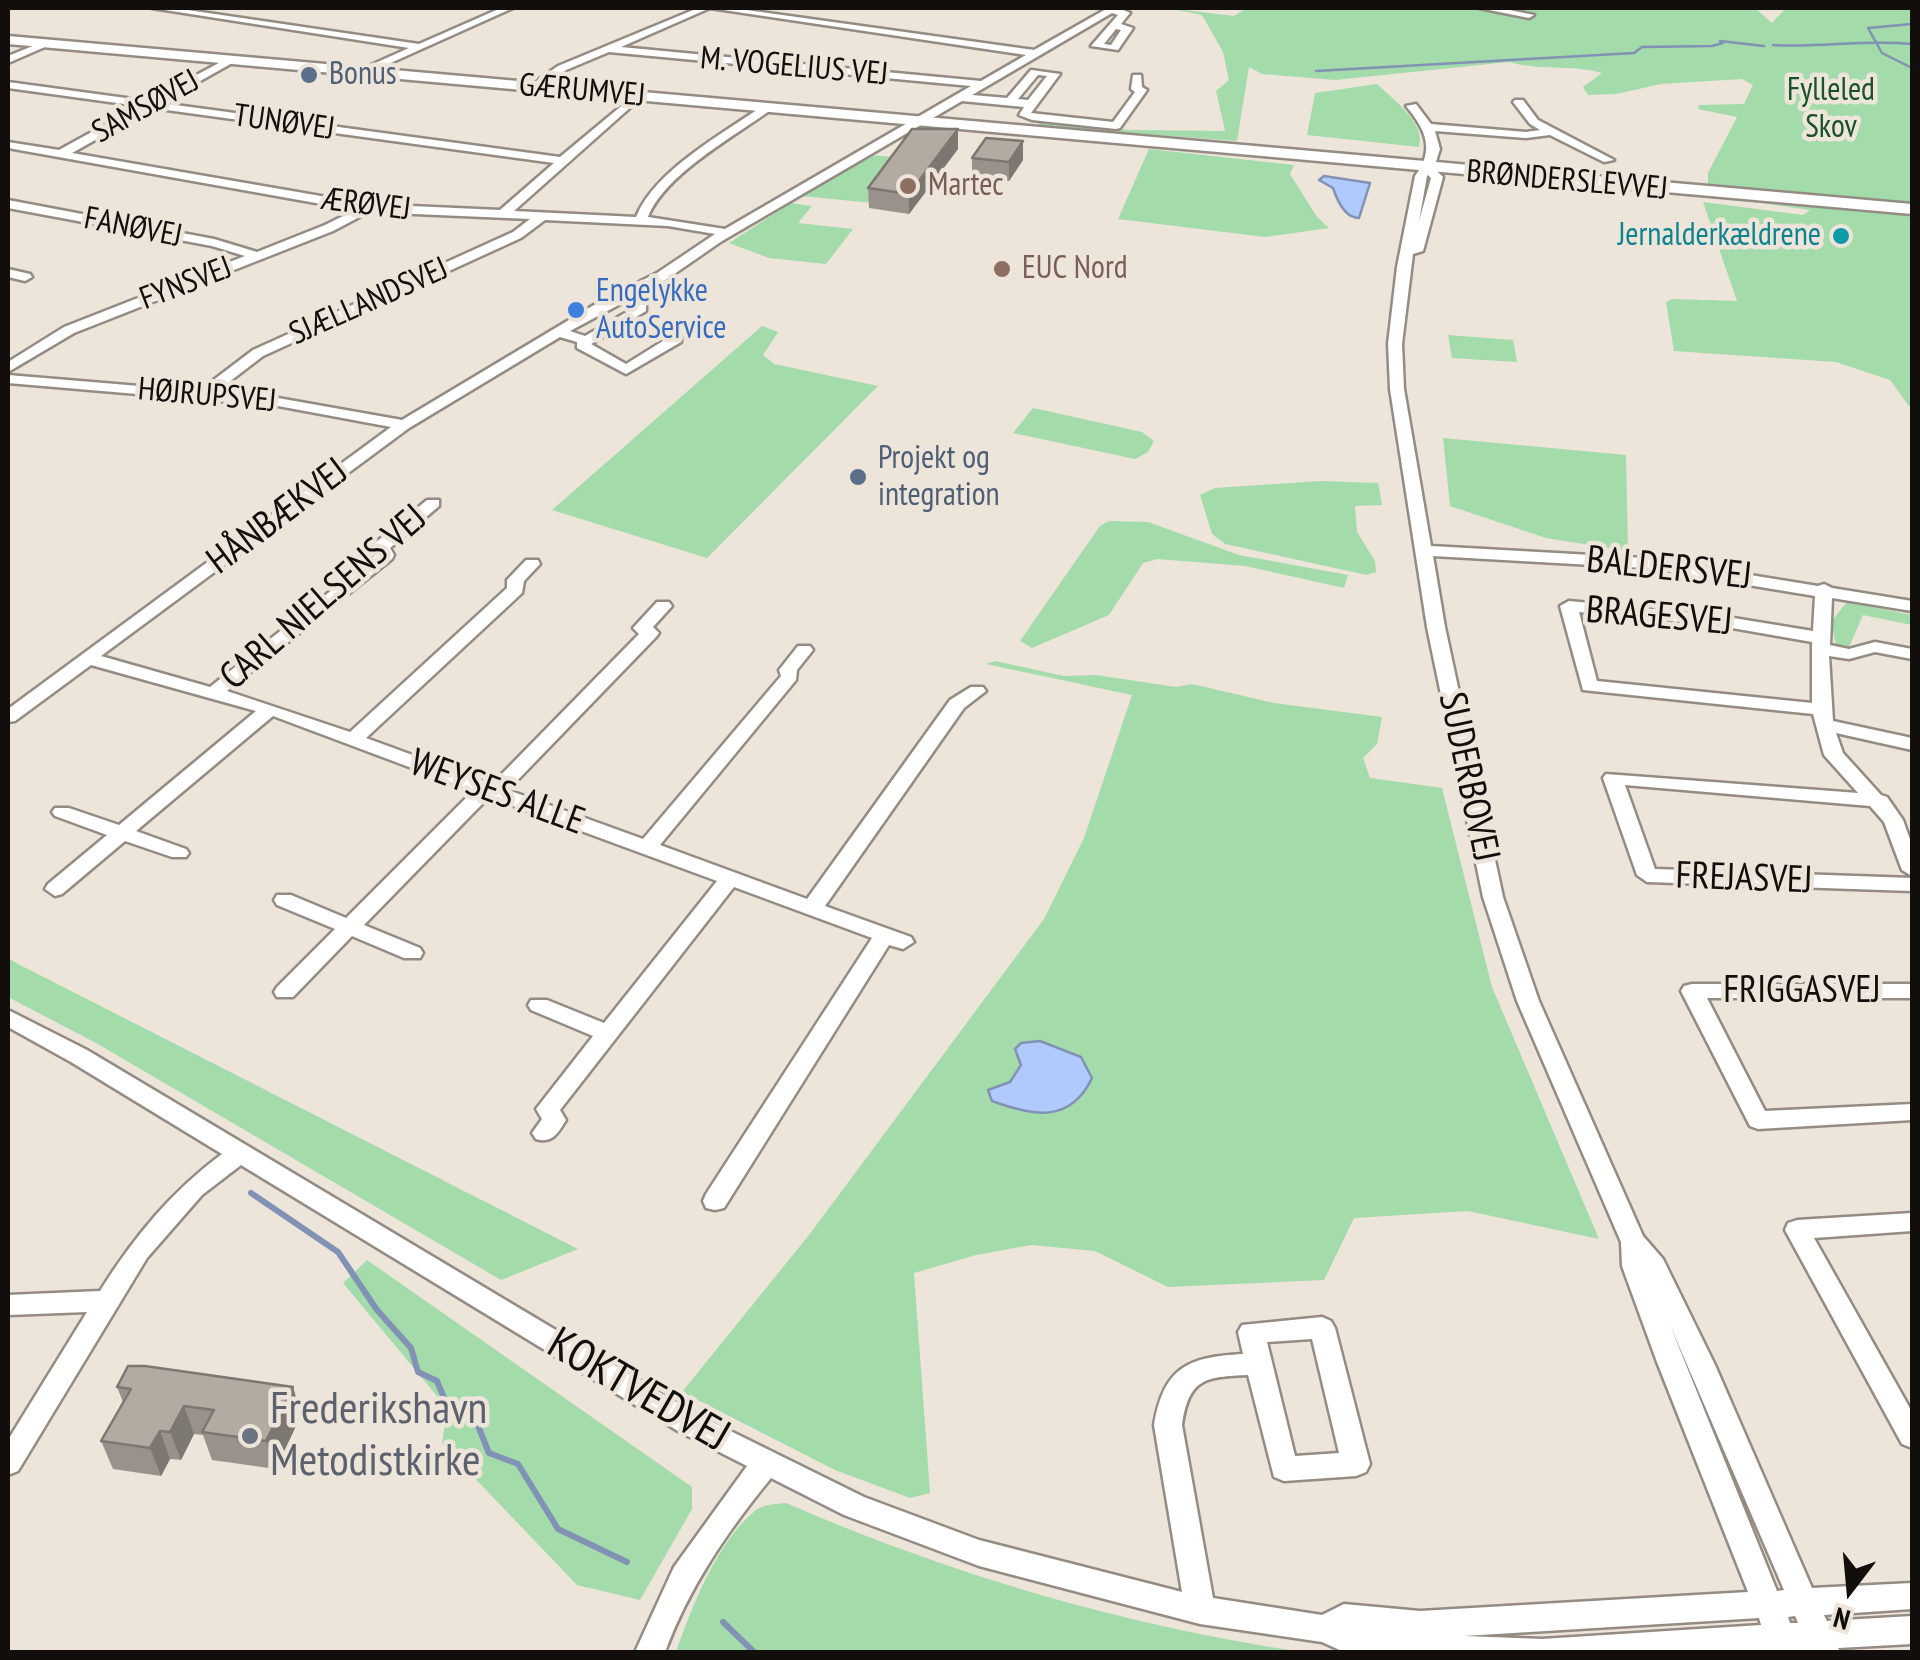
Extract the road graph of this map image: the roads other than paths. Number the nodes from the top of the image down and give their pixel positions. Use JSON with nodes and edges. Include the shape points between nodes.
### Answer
{"nodes":[{"id":1,"x":157,"y":8,"type":"edge"},
{"id":2,"x":508,"y":8,"type":"edge"},
{"id":3,"x":704,"y":8,"type":"edge"},
{"id":4,"x":715,"y":8,"type":"edge"},
{"id":5,"x":1484,"y":8,"type":"edge"},
{"id":6,"x":1112,"y":9,"type":"edge"},
{"id":7,"x":1529,"y":14,"type":"dead end"},
{"id":8,"x":1113,"y":26,"type":"dead end"},
{"id":9,"x":8,"y":40,"type":"edge"},
{"id":10,"x":33,"y":42,"type":"junction"},
{"id":11,"x":49,"y":43,"type":"junction"},
{"id":12,"x":417,"y":46,"type":"junction"},
{"id":13,"x":608,"y":49,"type":"junction"},
{"id":14,"x":1034,"y":53,"type":"junction"},
{"id":15,"x":20,"y":54,"type":"junction"},
{"id":16,"x":8,"y":60,"type":"edge"},
{"id":17,"x":230,"y":60,"type":"junction"},
{"id":18,"x":366,"y":72,"type":"junction"},
{"id":19,"x":1137,"y":78,"type":"dead end"},
{"id":20,"x":980,"y":84,"type":"junction"},
{"id":21,"x":8,"y":85,"type":"edge"},
{"id":22,"x":534,"y":86,"type":"junction"},
{"id":23,"x":637,"y":96,"type":"junction"},
{"id":24,"x":958,"y":97,"type":"junction"},
{"id":25,"x":1010,"y":102,"type":"junction"},
{"id":26,"x":1518,"y":102,"type":"dead end"},
{"id":27,"x":1030,"y":104,"type":"junction"},
{"id":28,"x":151,"y":105,"type":"junction"},
{"id":29,"x":1412,"y":106,"type":"dead end"},
{"id":30,"x":768,"y":107,"type":"junction"},
{"id":31,"x":918,"y":121,"type":"junction"},
{"id":32,"x":1432,"y":128,"type":"junction"},
{"id":33,"x":1548,"y":132,"type":"junction"},
{"id":34,"x":8,"y":144,"type":"edge"},
{"id":35,"x":61,"y":154,"type":"junction"},
{"id":36,"x":1608,"y":160,"type":"dead end"},
{"id":37,"x":561,"y":162,"type":"junction"},
{"id":38,"x":1428,"y":166,"type":"junction"},
{"id":39,"x":8,"y":204,"type":"edge"},
{"id":40,"x":368,"y":208,"type":"junction"},
{"id":41,"x":1912,"y":209,"type":"edge"},
{"id":42,"x":502,"y":216,"type":"junction"},
{"id":43,"x":541,"y":217,"type":"junction"},
{"id":44,"x":641,"y":220,"type":"junction"},
{"id":45,"x":722,"y":236,"type":"junction"},
{"id":46,"x":258,"y":256,"type":"junction"},
{"id":47,"x":8,"y":273,"type":"edge"},
{"id":48,"x":25,"y":277,"type":"dead end"},
{"id":49,"x":641,"y":308,"type":"dead end"},
{"id":50,"x":558,"y":332,"type":"junction"},
{"id":51,"x":676,"y":339,"type":"dead end"},
{"id":52,"x":588,"y":341,"type":"junction"},
{"id":53,"x":8,"y":368,"type":"edge"},
{"id":54,"x":8,"y":379,"type":"edge"},
{"id":55,"x":202,"y":395,"type":"junction"},
{"id":56,"x":404,"y":425,"type":"junction"},
{"id":57,"x":433,"y":503,"type":"dead end"},
{"id":58,"x":1423,"y":550,"type":"junction"},
{"id":59,"x":532,"y":564,"type":"dead end"},
{"id":60,"x":1824,"y":589,"type":"junction"},
{"id":61,"x":663,"y":606,"type":"dead end"},
{"id":62,"x":1912,"y":606,"type":"edge"},
{"id":63,"x":1823,"y":643,"type":"junction"},
{"id":64,"x":804,"y":650,"type":"dead end"},
{"id":65,"x":1912,"y":654,"type":"edge"},
{"id":66,"x":87,"y":658,"type":"junction"},
{"id":67,"x":977,"y":691,"type":"dead end"},
{"id":68,"x":215,"y":692,"type":"junction"},
{"id":69,"x":270,"y":709,"type":"junction"},
{"id":70,"x":8,"y":717,"type":"edge"},
{"id":71,"x":1824,"y":718,"type":"junction"},
{"id":72,"x":352,"y":740,"type":"junction"},
{"id":73,"x":1912,"y":744,"type":"edge"},
{"id":74,"x":491,"y":791,"type":"junction"},
{"id":75,"x":1880,"y":802,"type":"junction"},
{"id":76,"x":62,"y":812,"type":"dead end"},
{"id":77,"x":123,"y":831,"type":"junction"},
{"id":78,"x":647,"y":848,"type":"junction"},
{"id":79,"x":179,"y":853,"type":"dead end"},
{"id":80,"x":1912,"y":870,"type":"edge"},
{"id":81,"x":730,"y":878,"type":"junction"},
{"id":82,"x":1912,"y":885,"type":"edge"},
{"id":83,"x":54,"y":889,"type":"dead end"},
{"id":84,"x":284,"y":900,"type":"dead end"},
{"id":85,"x":812,"y":908,"type":"junction"},
{"id":86,"x":349,"y":927,"type":"junction"},
{"id":87,"x":412,"y":953,"type":"dead end"},
{"id":88,"x":1912,"y":991,"type":"edge"},
{"id":89,"x":286,"y":993,"type":"dead end"},
{"id":90,"x":539,"y":1005,"type":"dead end"},
{"id":91,"x":8,"y":1018,"type":"edge"},
{"id":92,"x":608,"y":1033,"type":"junction"},
{"id":93,"x":1912,"y":1112,"type":"edge"},
{"id":94,"x":544,"y":1133,"type":"dead end"},
{"id":95,"x":240,"y":1153,"type":"junction"},
{"id":96,"x":716,"y":1201,"type":"dead end"},
{"id":97,"x":1912,"y":1222,"type":"edge"},
{"id":98,"x":1632,"y":1241,"type":"junction"},
{"id":99,"x":105,"y":1301,"type":"junction"},
{"id":100,"x":8,"y":1305,"type":"edge"},
{"id":101,"x":1258,"y":1364,"type":"junction"},
{"id":102,"x":1912,"y":1436,"type":"edge"},
{"id":103,"x":8,"y":1463,"type":"edge"},
{"id":104,"x":765,"y":1464,"type":"junction"},
{"id":105,"x":1912,"y":1596,"type":"edge"},
{"id":106,"x":1804,"y":1602,"type":"junction"},
{"id":107,"x":1767,"y":1604,"type":"junction"},
{"id":108,"x":1200,"y":1610,"type":"junction"},
{"id":109,"x":1325,"y":1629,"type":"junction"},
{"id":110,"x":1912,"y":1630,"type":"edge"},
{"id":111,"x":1822,"y":1644,"type":"edge"},
{"id":112,"x":1784,"y":1645,"type":"edge"},
{"id":113,"x":650,"y":1652,"type":"edge"},
{"id":114,"x":1538,"y":1652,"type":"edge"},
{"id":115,"x":1546,"y":1652,"type":"edge"}],
"edges":[{"from":1,"to":12,"type":"street"},
{"from":2,"to":12,"type":"street"},
{"from":3,"to":13,"type":"street"},
{"from":4,"to":14,"type":"street"},
{"from":5,"to":7,"type":"street"},
{"from":6,"to":8,"type":"street","via":[[1124,13]]},
{"from":6,"to":14,"type":"street","name":"HÅNBÆKVEJ"},
{"from":9,"to":10,"type":"main road","name":"GÆRUMVEJ"},
{"from":10,"to":11,"type":"main road","name":"GÆRUMVEJ"},
{"from":10,"to":15,"type":"street"},
{"from":11,"to":15,"type":"street"},
{"from":11,"to":17,"type":"main road","name":"GÆRUMVEJ"},
{"from":12,"to":18,"type":"street"},
{"from":13,"to":20,"type":"street","name":"M. VOGELIUS VEJ"},
{"from":13,"to":22,"type":"street"},
{"from":14,"to":20,"type":"street","name":"HÅNBÆKVEJ"},
{"from":15,"to":16,"type":"street"},
{"from":17,"to":18,"type":"main road","name":"GÆRUMVEJ"},
{"from":17,"to":28,"type":"street","name":"SAMSØVEJ"},
{"from":18,"to":22,"type":"main road","name":"GÆRUMVEJ"},
{"from":19,"to":27,"type":"street","via":[[1136,89],[1142,90],[1116,126],[1032,117],[1026,114]]},
{"from":20,"to":24,"type":"street","name":"HÅNBÆKVEJ"},
{"from":21,"to":28,"type":"street","name":"TUNØVEJ"},
{"from":22,"to":23,"type":"main road","name":"GÆRUMVEJ"},
{"from":23,"to":30,"type":"main road","name":"GÆRUMVEJ"},
{"from":23,"to":37,"type":"street"},
{"from":24,"to":25,"type":"street"},
{"from":24,"to":31,"type":"street","name":"HÅNBÆKVEJ"},
{"from":25,"to":27,"type":"street"},
{"from":25,"to":27,"type":"street","via":[[1035,72],[1055,74]]},
{"from":26,"to":33,"type":"street"},
{"from":28,"to":35,"type":"street","name":"SAMSØVEJ"},
{"from":28,"to":37,"type":"street","name":"TUNØVEJ"},
{"from":29,"to":32,"type":"street"},
{"from":30,"to":31,"type":"main road","name":"GÆRUMVEJ"},
{"from":30,"to":44,"type":"street","via":[[665,183],[648,199]]},
{"from":31,"to":38,"type":"main road","name":"GÆRUMVEJ"},
{"from":31,"to":45,"type":"street","name":"HÅNBÆKVEJ"},
{"from":32,"to":33,"type":"street"},
{"from":32,"to":38,"type":"street"},
{"from":33,"to":36,"type":"street"},
{"from":34,"to":35,"type":"street","name":"ÆRØVEJ"},
{"from":35,"to":40,"type":"street","name":"ÆRØVEJ"},
{"from":37,"to":42,"type":"street"},
{"from":38,"to":41,"type":"main road","name":"BRØNDERSLEVVEJ"},
{"from":38,"to":58,"type":"street","name":"SUDERBOVEJ","via":[[1437,177],[1402,290],[1395,344],[1396,389]]},
{"from":39,"to":46,"type":"street","name":"FANØVEJ"},
{"from":40,"to":42,"type":"street","name":"ÆRØVEJ"},
{"from":40,"to":46,"type":"street","name":"FYNSVEJ"},
{"from":42,"to":43,"type":"street","name":"ÆRØVEJ"},
{"from":43,"to":44,"type":"street","name":"ÆRØVEJ"},
{"from":43,"to":55,"type":"street","name":"SJÆLLANDSVEJ","via":[[517,236],[258,353]]},
{"from":44,"to":45,"type":"street","name":"ÆRØVEJ"},
{"from":45,"to":50,"type":"street","name":"HÅNBÆKVEJ"},
{"from":46,"to":53,"type":"street","name":"FYNSVEJ","via":[[69,330]]},
{"from":47,"to":48,"type":"street"},
{"from":49,"to":52,"type":"street"},
{"from":50,"to":52,"type":"street"},
{"from":50,"to":56,"type":"street","name":"HÅNBÆKVEJ"},
{"from":51,"to":52,"type":"street","via":[[626,370],[582,345]]},
{"from":54,"to":55,"type":"street","name":"HØJRUPSVEJ"},
{"from":55,"to":56,"type":"street","name":"HØJRUPSVEJ"},
{"from":56,"to":66,"type":"street","name":"HÅNBÆKVEJ"},
{"from":57,"to":68,"type":"street","name":"CARL NIELSENS VEJ","via":[[380,548],[386,554]]},
{"from":58,"to":60,"type":"street","name":"BALDERSVEJ","via":[[1645,563]]},
{"from":58,"to":98,"type":"street","name":"SUDERBOVEJ","via":[[1493,896],[1528,1002]]},
{"from":59,"to":72,"type":"street","via":[[515,580],[516,589]]},
{"from":60,"to":62,"type":"street","name":"BALDERSVEJ"},
{"from":60,"to":63,"type":"street"},
{"from":61,"to":74,"type":"street","via":[[642,628],[650,633]]},
{"from":63,"to":65,"type":"street","via":[[1849,654],[1875,647]]},
{"from":63,"to":71,"type":"street"},
{"from":63,"to":71,"type":"street","name":"BRAGESVEJ","via":[[1681,616],[1569,606],[1588,686],[1705,695]]},
{"from":64,"to":78,"type":"street","via":[[790,676]]},
{"from":66,"to":68,"type":"street","name":"WEYSES ALLE"},
{"from":66,"to":70,"type":"street","name":"HÅNBÆKVEJ"},
{"from":67,"to":85,"type":"street","via":[[957,704]]},
{"from":68,"to":69,"type":"street","name":"WEYSES ALLE"},
{"from":69,"to":72,"type":"street","name":"WEYSES ALLE"},
{"from":69,"to":77,"type":"street"},
{"from":71,"to":73,"type":"street"},
{"from":71,"to":75,"type":"street","via":[[1834,755]]},
{"from":72,"to":74,"type":"street","name":"WEYSES ALLE"},
{"from":74,"to":78,"type":"street","name":"WEYSES ALLE"},
{"from":74,"to":86,"type":"street"},
{"from":75,"to":80,"type":"street"},
{"from":75,"to":82,"type":"street","name":"FREJASVEJ","via":[[1613,778],[1647,875]]},
{"from":76,"to":77,"type":"street"},
{"from":77,"to":79,"type":"street"},
{"from":77,"to":83,"type":"street"},
{"from":78,"to":81,"type":"street","name":"WEYSES ALLE"},
{"from":81,"to":85,"type":"street","name":"WEYSES ALLE"},
{"from":81,"to":92,"type":"street"},
{"from":84,"to":86,"type":"street"},
{"from":85,"to":96,"type":"street","name":"WEYSES ALLE","via":[[894,938]]},
{"from":86,"to":87,"type":"street"},
{"from":86,"to":89,"type":"street"},
{"from":88,"to":93,"type":"street","name":"FRIGGASVEJ","via":[[1692,991],[1758,1120]]},
{"from":90,"to":92,"type":"street"},
{"from":91,"to":95,"type":"street","name":"KOKTVEDVEJ"},
{"from":92,"to":94,"type":"street","via":[[548,1109],[554,1120]]},
{"from":95,"to":99,"type":"street","via":[[164,1218]]},
{"from":95,"to":104,"type":"street","name":"KOKTVEDVEJ"},
{"from":97,"to":102,"type":"street","via":[[1797,1230]]},
{"from":98,"to":106,"type":"street","name":"SUDERBOVEJ","via":[[1654,1266],[1702,1364]]},
{"from":98,"to":107,"type":"street","name":"SUDERBOVEJ","via":[[1670,1362]]},
{"from":99,"to":100,"type":"street"},
{"from":99,"to":103,"type":"street"},
{"from":101,"to":101,"type":"street","via":[[1284,1468],[1356,1464],[1322,1328],[1251,1332]]},
{"from":101,"to":108,"type":"street","via":[[1207,1367],[1182,1378],[1170,1400],[1168,1424]]},
{"from":104,"to":108,"type":"street","name":"KOKTVEDVEJ","via":[[979,1554]]},
{"from":104,"to":113,"type":"street","via":[[686,1569]]},
{"from":105,"to":106,"type":"street","name":"KOKTVEDVEJ"},
{"from":106,"to":107,"type":"street","name":"KOKTVEDVEJ"},
{"from":106,"to":111,"type":"street","name":"SUDERBOVEJ"},
{"from":107,"to":109,"type":"street","name":"KOKTVEDVEJ","via":[[1420,1624],[1344,1618]]},
{"from":107,"to":112,"type":"street","name":"SUDERBOVEJ"},
{"from":108,"to":109,"type":"street","name":"KOKTVEDVEJ"},
{"from":109,"to":114,"type":"street","name":"KOKTVEDVEJ","via":[[1348,1640]]},
{"from":110,"to":111,"type":"street"},
{"from":111,"to":112,"type":"street"},
{"from":112,"to":115,"type":"street"}]}
